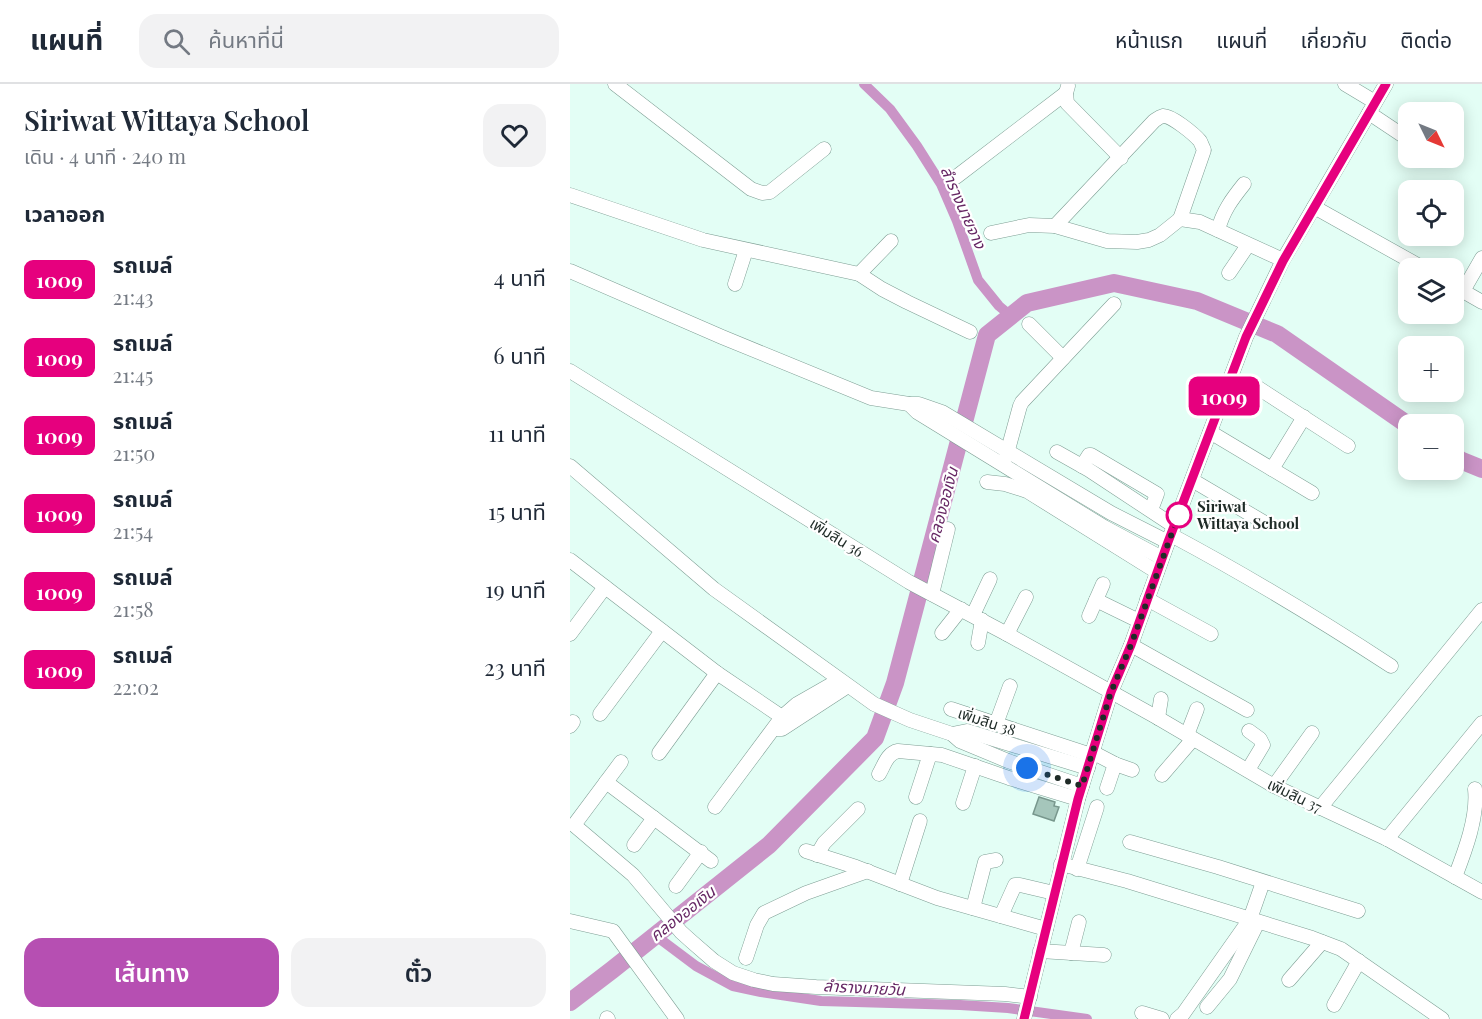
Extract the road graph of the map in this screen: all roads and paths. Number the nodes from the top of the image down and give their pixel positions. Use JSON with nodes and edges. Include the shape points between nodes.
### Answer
{"nodes":[{"id":1,"x":615,"y":84,"type":"edge"},
{"id":2,"x":1345,"y":84,"type":"edge"},
{"id":3,"x":1384,"y":84,"type":"edge"},
{"id":4,"x":1067,"y":88,"type":"edge"},
{"id":5,"x":1372,"y":108,"type":"junction"},
{"id":6,"x":1398,"y":130,"type":"edge"},
{"id":7,"x":824,"y":149,"type":"dead end"},
{"id":8,"x":1120,"y":158,"type":"junction"},
{"id":9,"x":956,"y":177,"type":"dead end"},
{"id":10,"x":1244,"y":184,"type":"dead end"},
{"id":11,"x":570,"y":195,"type":"edge"},
{"id":12,"x":1314,"y":207,"type":"junction"},
{"id":13,"x":1180,"y":219,"type":"junction"},
{"id":14,"x":1055,"y":226,"type":"junction"},
{"id":15,"x":1218,"y":230,"type":"junction"},
{"id":16,"x":991,"y":233,"type":"dead end"},
{"id":17,"x":891,"y":242,"type":"dead end"},
{"id":18,"x":1248,"y":245,"type":"junction"},
{"id":19,"x":746,"y":250,"type":"junction"},
{"id":20,"x":1405,"y":258,"type":"edge"},
{"id":21,"x":1482,"y":258,"type":"edge"},
{"id":22,"x":1283,"y":261,"type":"junction"},
{"id":23,"x":570,"y":271,"type":"edge"},
{"id":24,"x":1229,"y":273,"type":"dead end"},
{"id":25,"x":859,"y":274,"type":"junction"},
{"id":26,"x":1464,"y":280,"type":"edge"},
{"id":27,"x":735,"y":284,"type":"dead end"},
{"id":28,"x":1464,"y":292,"type":"edge"},
{"id":29,"x":1482,"y":302,"type":"edge"},
{"id":30,"x":1114,"y":304,"type":"dead end"},
{"id":31,"x":1029,"y":324,"type":"dead end"},
{"id":32,"x":970,"y":332,"type":"dead end"},
{"id":33,"x":1063,"y":358,"type":"junction"},
{"id":34,"x":570,"y":371,"type":"edge"},
{"id":35,"x":1249,"y":382,"type":"dead end"},
{"id":36,"x":1304,"y":417,"type":"junction"},
{"id":37,"x":1210,"y":432,"type":"junction"},
{"id":38,"x":1348,"y":446,"type":"dead end"},
{"id":39,"x":1057,"y":452,"type":"dead end"},
{"id":40,"x":1005,"y":458,"type":"junction"},
{"id":41,"x":570,"y":466,"type":"edge"},
{"id":42,"x":1272,"y":469,"type":"junction"},
{"id":43,"x":1192,"y":480,"type":"junction"},
{"id":44,"x":987,"y":482,"type":"dead end"},
{"id":45,"x":1312,"y":493,"type":"dead end"},
{"id":46,"x":1265,"y":524,"type":"dead end"},
{"id":47,"x":948,"y":529,"type":"dead end"},
{"id":48,"x":1171,"y":535,"type":"junction"},
{"id":49,"x":1162,"y":558,"type":"junction"},
{"id":50,"x":570,"y":560,"type":"edge"},
{"id":51,"x":1157,"y":572,"type":"junction"},
{"id":52,"x":990,"y":579,"type":"dead end"},
{"id":53,"x":1103,"y":584,"type":"dead end"},
{"id":54,"x":605,"y":587,"type":"junction"},
{"id":55,"x":931,"y":593,"type":"junction"},
{"id":56,"x":1026,"y":597,"type":"dead end"},
{"id":57,"x":1147,"y":599,"type":"junction"},
{"id":58,"x":1096,"y":600,"type":"junction"},
{"id":59,"x":1482,"y":610,"type":"edge"},
{"id":60,"x":972,"y":615,"type":"junction"},
{"id":61,"x":1089,"y":616,"type":"dead end"},
{"id":62,"x":1139,"y":621,"type":"junction"},
{"id":63,"x":662,"y":631,"type":"junction"},
{"id":64,"x":942,"y":633,"type":"dead end"},
{"id":65,"x":570,"y":634,"type":"edge"},
{"id":66,"x":1007,"y":634,"type":"junction"},
{"id":67,"x":1211,"y":634,"type":"dead end"},
{"id":68,"x":978,"y":643,"type":"dead end"},
{"id":69,"x":1131,"y":645,"type":"junction"},
{"id":70,"x":1391,"y":666,"type":"dead end"},
{"id":71,"x":717,"y":673,"type":"junction"},
{"id":72,"x":844,"y":683,"type":"junction"},
{"id":73,"x":1010,"y":686,"type":"dead end"},
{"id":74,"x":1111,"y":692,"type":"junction"},
{"id":75,"x":1161,"y":699,"type":"dead end"},
{"id":76,"x":951,"y":709,"type":"dead end"},
{"id":77,"x":1197,"y":710,"type":"dead end"},
{"id":78,"x":1247,"y":710,"type":"dead end"},
{"id":79,"x":600,"y":714,"type":"dead end"},
{"id":80,"x":1158,"y":718,"type":"junction"},
{"id":81,"x":778,"y":723,"type":"junction"},
{"id":82,"x":1482,"y":723,"type":"edge"},
{"id":83,"x":996,"y":724,"type":"junction"},
{"id":84,"x":1249,"y":731,"type":"dead end"},
{"id":85,"x":1312,"y":733,"type":"dead end"},
{"id":86,"x":952,"y":734,"type":"junction"},
{"id":87,"x":1190,"y":737,"type":"junction"},
{"id":88,"x":994,"y":739,"type":"junction"},
{"id":89,"x":658,"y":753,"type":"dead end"},
{"id":90,"x":989,"y":753,"type":"junction"},
{"id":91,"x":930,"y":754,"type":"junction"},
{"id":92,"x":1090,"y":758,"type":"junction"},
{"id":93,"x":621,"y":762,"type":"dead end"},
{"id":94,"x":1115,"y":764,"type":"junction"},
{"id":95,"x":975,"y":766,"type":"junction"},
{"id":96,"x":1132,"y":770,"type":"dead end"},
{"id":97,"x":1248,"y":770,"type":"junction"},
{"id":98,"x":879,"y":774,"type":"dead end"},
{"id":99,"x":1162,"y":775,"type":"dead end"},
{"id":100,"x":606,"y":782,"type":"junction"},
{"id":101,"x":1274,"y":786,"type":"junction"},
{"id":102,"x":1107,"y":788,"type":"dead end"},
{"id":103,"x":1475,"y":789,"type":"dead end"},
{"id":104,"x":1080,"y":792,"type":"junction"},
{"id":105,"x":916,"y":797,"type":"dead end"},
{"id":106,"x":963,"y":803,"type":"dead end"},
{"id":107,"x":715,"y":807,"type":"dead end"},
{"id":108,"x":1097,"y":807,"type":"dead end"},
{"id":109,"x":1320,"y":808,"type":"junction"},
{"id":110,"x":858,"y":809,"type":"dead end"},
{"id":111,"x":654,"y":818,"type":"junction"},
{"id":112,"x":920,"y":821,"type":"dead end"},
{"id":113,"x":572,"y":823,"type":"edge"},
{"id":114,"x":1387,"y":839,"type":"junction"},
{"id":115,"x":1130,"y":842,"type":"dead end"},
{"id":116,"x":634,"y":845,"type":"dead end"},
{"id":117,"x":996,"y":861,"type":"dead end"},
{"id":118,"x":1061,"y":864,"type":"junction"},
{"id":119,"x":1077,"y":869,"type":"junction"},
{"id":120,"x":867,"y":871,"type":"junction"},
{"id":121,"x":1455,"y":877,"type":"junction"},
{"id":122,"x":1259,"y":880,"type":"junction"},
{"id":123,"x":900,"y":884,"type":"junction"},
{"id":124,"x":676,"y":886,"type":"dead end"},
{"id":125,"x":1482,"y":892,"type":"edge"},
{"id":126,"x":1054,"y":893,"type":"junction"},
{"id":127,"x":973,"y":908,"type":"junction"},
{"id":128,"x":1358,"y":911,"type":"dead end"},
{"id":129,"x":1000,"y":916,"type":"junction"},
{"id":130,"x":1250,"y":919,"type":"junction"},
{"id":131,"x":570,"y":921,"type":"edge"},
{"id":132,"x":1079,"y":922,"type":"dead end"},
{"id":133,"x":1046,"y":929,"type":"junction"},
{"id":134,"x":1322,"y":942,"type":"junction"},
{"id":135,"x":1040,"y":951,"type":"junction"},
{"id":136,"x":1071,"y":953,"type":"junction"},
{"id":137,"x":1104,"y":955,"type":"dead end"},
{"id":138,"x":746,"y":958,"type":"dead end"},
{"id":139,"x":1359,"y":962,"type":"junction"},
{"id":140,"x":1289,"y":980,"type":"dead end"},
{"id":141,"x":1334,"y":1005,"type":"dead end"},
{"id":142,"x":1207,"y":1007,"type":"dead end"},
{"id":143,"x":1027,"y":1009,"type":"edge"},
{"id":144,"x":1142,"y":1013,"type":"dead end"},
{"id":145,"x":677,"y":1019,"type":"edge"},
{"id":146,"x":1162,"y":1019,"type":"edge"},
{"id":147,"x":1177,"y":1019,"type":"edge"},
{"id":148,"x":1442,"y":1019,"type":"edge"}],
"edges":[{"from":1,"to":7,"type":"street","via":[[762,193],[777,188]]},
{"from":2,"to":5,"type":"street"},
{"from":3,"to":5,"type":"street"},
{"from":4,"to":8,"type":"street","via":[[1067,103]]},
{"from":4,"to":9,"type":"street"},
{"from":5,"to":6,"type":"street"},
{"from":5,"to":12,"type":"street"},
{"from":8,"to":13,"type":"street","via":[[1154,121],[1164,116],[1201,142],[1204,150]]},
{"from":8,"to":14,"type":"street"},
{"from":10,"to":15,"type":"street","via":[[1229,202]]},
{"from":11,"to":19,"type":"street","via":[[703,240]]},
{"from":12,"to":20,"type":"street"},
{"from":12,"to":22,"type":"street"},
{"from":13,"to":14,"type":"street","via":[[1160,236],[1137,242],[1107,242]]},
{"from":13,"to":15,"type":"street"},
{"from":14,"to":16,"type":"street","via":[[1029,225]]},
{"from":15,"to":18,"type":"street"},
{"from":17,"to":25,"type":"street"},
{"from":18,"to":22,"type":"street"},
{"from":18,"to":24,"type":"street"},
{"from":19,"to":25,"type":"street"},
{"from":19,"to":27,"type":"street"},
{"from":21,"to":26,"type":"street"},
{"from":22,"to":37,"type":"street","via":[[1246,337]]},
{"from":23,"to":40,"type":"street","via":[[871,398],[909,404],[917,412],[938,417]]},
{"from":25,"to":32,"type":"street"},
{"from":28,"to":29,"type":"street"},
{"from":30,"to":33,"type":"street"},
{"from":31,"to":33,"type":"street"},
{"from":33,"to":40,"type":"street","via":[[1020,406]]},
{"from":34,"to":55,"type":"street","name":"เพิ่มสิน 36"},
{"from":35,"to":36,"type":"street"},
{"from":36,"to":38,"type":"street"},
{"from":36,"to":42,"type":"street"},
{"from":37,"to":42,"type":"street"},
{"from":37,"to":43,"type":"street"},
{"from":39,"to":48,"type":"street","via":[[1082,466],[1091,455],[1156,494],[1151,510]]},
{"from":40,"to":48,"type":"street","via":[[1111,513]]},
{"from":40,"to":49,"type":"street","via":[[1104,527]]},
{"from":41,"to":72,"type":"street","via":[[714,590]]},
{"from":42,"to":45,"type":"street"},
{"from":43,"to":46,"type":"street"},
{"from":43,"to":48,"type":"street"},
{"from":44,"to":51,"type":"street","via":[[1027,491]]},
{"from":47,"to":55,"type":"street"},
{"from":48,"to":49,"type":"street"},
{"from":48,"to":70,"type":"street","via":[[1330,626]]},
{"from":49,"to":51,"type":"street"},
{"from":50,"to":54,"type":"street"},
{"from":51,"to":57,"type":"street"},
{"from":52,"to":60,"type":"street"},
{"from":53,"to":58,"type":"street"},
{"from":54,"to":63,"type":"street"},
{"from":54,"to":65,"type":"street"},
{"from":55,"to":60,"type":"street","name":"เพิ่มสิน 36"},
{"from":56,"to":66,"type":"street"},
{"from":57,"to":62,"type":"street"},
{"from":57,"to":67,"type":"street"},
{"from":58,"to":61,"type":"street"},
{"from":58,"to":62,"type":"street"},
{"from":59,"to":109,"type":"street"},
{"from":60,"to":64,"type":"street"},
{"from":60,"to":66,"type":"street","name":"เพิ่มสิน 36"},
{"from":60,"to":68,"type":"street"},
{"from":62,"to":69,"type":"street"},
{"from":63,"to":71,"type":"street"},
{"from":63,"to":79,"type":"street"},
{"from":66,"to":74,"type":"street","name":"เพิ่มสิน 36"},
{"from":69,"to":74,"type":"street"},
{"from":69,"to":78,"type":"street"},
{"from":71,"to":81,"type":"street"},
{"from":71,"to":89,"type":"street"},
{"from":72,"to":81,"type":"street","via":[[782,729]]},
{"from":72,"to":86,"type":"street","via":[[874,704]]},
{"from":73,"to":83,"type":"street"},
{"from":74,"to":80,"type":"street","name":"เพิ่มสิน 37"},
{"from":74,"to":92,"type":"street"},
{"from":75,"to":80,"type":"street"},
{"from":76,"to":83,"type":"street","name":"เพิ่มสิน 38"},
{"from":77,"to":87,"type":"street"},
{"from":80,"to":87,"type":"street","name":"เพิ่มสิน 37"},
{"from":81,"to":107,"type":"street"},
{"from":82,"to":114,"type":"street"},
{"from":83,"to":92,"type":"street","name":"เพิ่มสิน 38"},
{"from":84,"to":97,"type":"street","via":[[1263,745]]},
{"from":85,"to":101,"type":"street"},
{"from":86,"to":88,"type":"street","via":[[967,731]]},
{"from":86,"to":90,"type":"street"},
{"from":87,"to":97,"type":"street","name":"เพิ่มสิน 37"},
{"from":87,"to":99,"type":"street"},
{"from":88,"to":90,"type":"street"},
{"from":88,"to":92,"type":"street"},
{"from":90,"to":104,"type":"street"},
{"from":91,"to":95,"type":"street"},
{"from":91,"to":98,"type":"street","via":[[893,752]]},
{"from":91,"to":105,"type":"street"},
{"from":92,"to":94,"type":"street"},
{"from":92,"to":104,"type":"street"},
{"from":93,"to":100,"type":"street"},
{"from":94,"to":96,"type":"street"},
{"from":94,"to":102,"type":"street"},
{"from":95,"to":104,"type":"street"},
{"from":95,"to":106,"type":"street"},
{"from":97,"to":101,"type":"street","name":"เพิ่มสิน 37"},
{"from":100,"to":111,"type":"street"},
{"from":100,"to":113,"type":"street"},
{"from":101,"to":109,"type":"street","name":"เพิ่มสิน 37"},
{"from":103,"to":121,"type":"street","via":[[1473,818]]},
{"from":104,"to":118,"type":"street"},
{"from":108,"to":119,"type":"street"},
{"from":109,"to":114,"type":"street","name":"เพิ่มสิน 37"},
{"from":110,"to":120,"type":"street","via":[[811,853]]},
{"from":111,"to":116,"type":"street"},
{"from":111,"to":124,"type":"street","via":[[706,856]]},
{"from":112,"to":123,"type":"street"},
{"from":113,"to":143,"type":"street","via":[[633,875],[681,932],[733,973],[772,984],[1005,994]]},
{"from":114,"to":121,"type":"street","name":"เพิ่มสิน 37"},
{"from":115,"to":122,"type":"street"},
{"from":117,"to":127,"type":"street","via":[[985,862]]},
{"from":118,"to":119,"type":"street"},
{"from":118,"to":126,"type":"street"},
{"from":119,"to":130,"type":"street"},
{"from":120,"to":123,"type":"street"},
{"from":120,"to":138,"type":"street","via":[[764,913]]},
{"from":121,"to":125,"type":"street","name":"เพิ่มสิน 37"},
{"from":122,"to":128,"type":"street"},
{"from":122,"to":130,"type":"street"},
{"from":123,"to":127,"type":"street"},
{"from":126,"to":129,"type":"street","via":[[1015,885]]},
{"from":126,"to":133,"type":"street"},
{"from":127,"to":129,"type":"street"},
{"from":129,"to":133,"type":"street"},
{"from":130,"to":134,"type":"street"},
{"from":130,"to":142,"type":"street","via":[[1230,979]]},
{"from":130,"to":147,"type":"street"},
{"from":131,"to":145,"type":"street","via":[[613,931]]},
{"from":132,"to":136,"type":"street"},
{"from":133,"to":135,"type":"street"},
{"from":134,"to":139,"type":"street"},
{"from":134,"to":140,"type":"street"},
{"from":135,"to":136,"type":"street"},
{"from":135,"to":143,"type":"street"},
{"from":136,"to":137,"type":"street"},
{"from":139,"to":141,"type":"street"},
{"from":139,"to":148,"type":"street"},
{"from":144,"to":146,"type":"street"}]}
